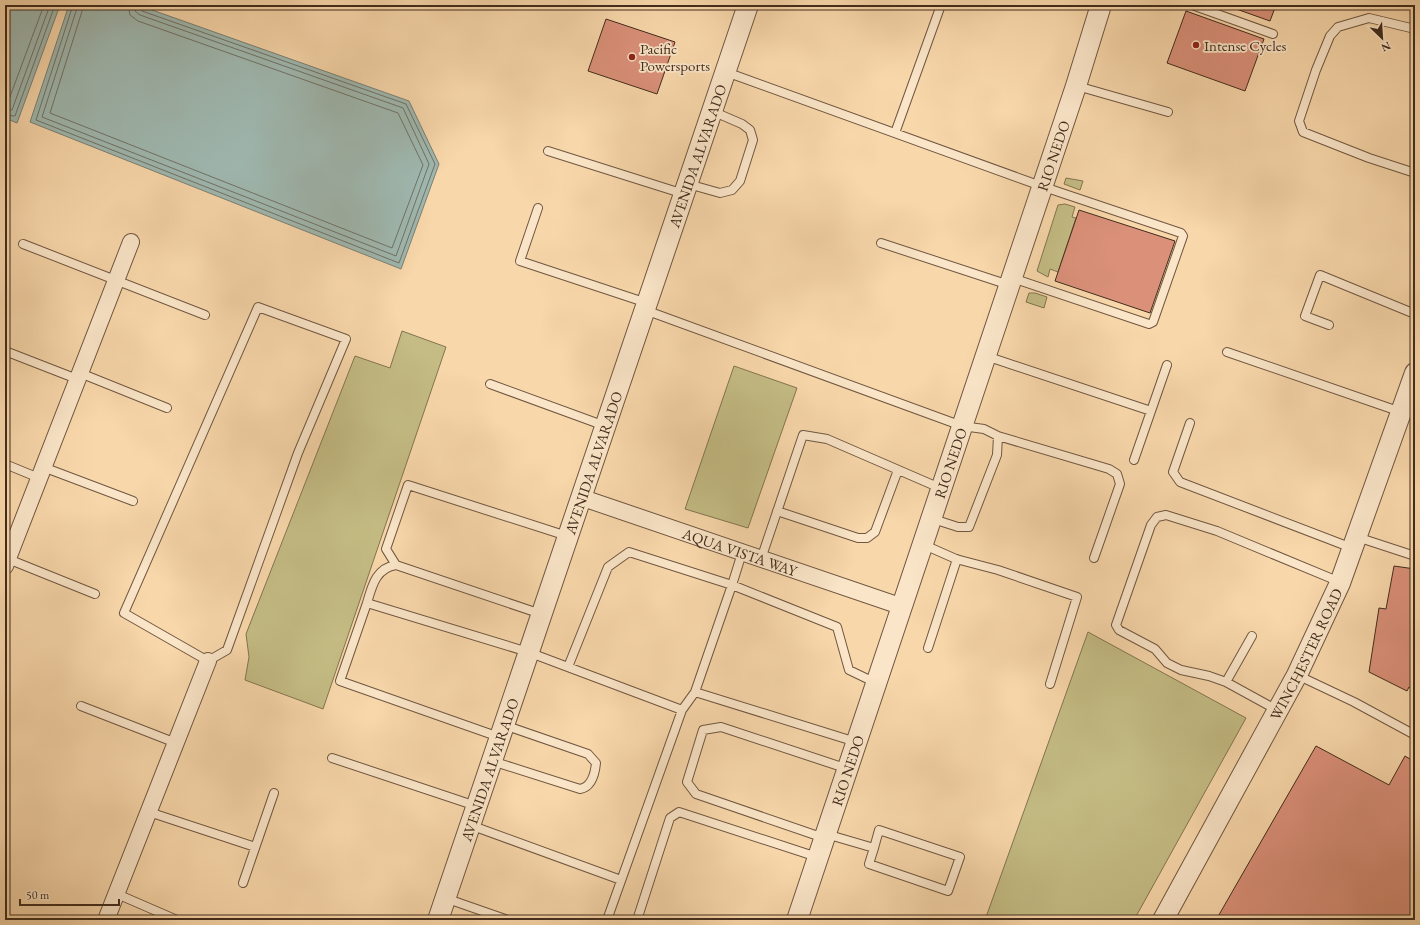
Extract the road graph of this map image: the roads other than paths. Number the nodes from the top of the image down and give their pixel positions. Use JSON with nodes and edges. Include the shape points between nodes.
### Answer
{"nodes":[{"id":1,"x":748,"y":5,"type":"edge"},
{"id":2,"x":941,"y":5,"type":"edge"},
{"id":3,"x":1101,"y":5,"type":"edge"},
{"id":4,"x":1192,"y":5,"type":"edge"},
{"id":5,"x":1415,"y":29,"type":"edge"},
{"id":6,"x":1273,"y":34,"type":"dead end"},
{"id":7,"x":726,"y":72,"type":"junction"},
{"id":8,"x":1076,"y":86,"type":"junction"},
{"id":9,"x":712,"y":111,"type":"junction"},
{"id":10,"x":1168,"y":112,"type":"dead end"},
{"id":11,"x":895,"y":133,"type":"junction"},
{"id":12,"x":548,"y":151,"type":"dead end"},
{"id":13,"x":1415,"y":173,"type":"edge"},
{"id":14,"x":1042,"y":186,"type":"junction"},
{"id":15,"x":686,"y":189,"type":"junction"},
{"id":16,"x":538,"y":208,"type":"dead end"},
{"id":17,"x":131,"y":242,"type":"dead end"},
{"id":18,"x":881,"y":243,"type":"dead end"},
{"id":19,"x":22,"y":244,"type":"dead end"},
{"id":20,"x":116,"y":281,"type":"junction"},
{"id":21,"x":1010,"y":282,"type":"junction"},
{"id":22,"x":646,"y":306,"type":"junction"},
{"id":23,"x":1415,"y":314,"type":"edge"},
{"id":24,"x":205,"y":315,"type":"dead end"},
{"id":25,"x":1329,"y":325,"type":"dead end"},
{"id":26,"x":5,"y":351,"type":"edge"},
{"id":27,"x":1226,"y":352,"type":"dead end"},
{"id":28,"x":986,"y":356,"type":"junction"},
{"id":29,"x":1167,"y":365,"type":"dead end"},
{"id":30,"x":1415,"y":373,"type":"edge"},
{"id":31,"x":79,"y":376,"type":"junction"},
{"id":32,"x":490,"y":384,"type":"dead end"},
{"id":33,"x":167,"y":408,"type":"dead end"},
{"id":34,"x":1151,"y":411,"type":"junction"},
{"id":35,"x":1401,"y":412,"type":"junction"},
{"id":36,"x":1190,"y":423,"type":"dead end"},
{"id":37,"x":962,"y":426,"type":"junction"},
{"id":38,"x":605,"y":427,"type":"junction"},
{"id":39,"x":998,"y":436,"type":"junction"},
{"id":40,"x":1134,"y":460,"type":"dead end"},
{"id":41,"x":5,"y":464,"type":"edge"},
{"id":42,"x":898,"y":470,"type":"junction"},
{"id":43,"x":41,"y":473,"type":"junction"},
{"id":44,"x":940,"y":488,"type":"junction"},
{"id":45,"x":580,"y":497,"type":"junction"},
{"id":46,"x":133,"y":501,"type":"dead end"},
{"id":47,"x":777,"y":511,"type":"junction"},
{"id":48,"x":930,"y":518,"type":"junction"},
{"id":49,"x":567,"y":536,"type":"junction"},
{"id":50,"x":1354,"y":542,"type":"junction"},
{"id":51,"x":922,"y":544,"type":"junction"},
{"id":52,"x":742,"y":553,"type":"junction"},
{"id":53,"x":1415,"y":556,"type":"edge"},
{"id":54,"x":1094,"y":558,"type":"dead end"},
{"id":55,"x":760,"y":559,"type":"junction"},
{"id":56,"x":957,"y":559,"type":"junction"},
{"id":57,"x":6,"y":564,"type":"edge"},
{"id":58,"x":396,"y":565,"type":"junction"},
{"id":59,"x":1340,"y":582,"type":"junction"},
{"id":60,"x":732,"y":585,"type":"junction"},
{"id":61,"x":95,"y":594,"type":"dead end"},
{"id":62,"x":367,"y":603,"type":"junction"},
{"id":63,"x":900,"y":606,"type":"junction"},
{"id":64,"x":541,"y":614,"type":"junction"},
{"id":65,"x":1252,"y":636,"type":"dead end"},
{"id":66,"x":928,"y":648,"type":"dead end"},
{"id":67,"x":528,"y":652,"type":"junction"},
{"id":68,"x":208,"y":661,"type":"junction"},
{"id":69,"x":568,"y":668,"type":"junction"},
{"id":70,"x":1297,"y":674,"type":"junction"},
{"id":71,"x":876,"y":682,"type":"junction"},
{"id":72,"x":1226,"y":682,"type":"junction"},
{"id":73,"x":1050,"y":684,"type":"dead end"},
{"id":74,"x":695,"y":692,"type":"junction"},
{"id":75,"x":81,"y":706,"type":"dead end"},
{"id":76,"x":682,"y":710,"type":"junction"},
{"id":77,"x":1278,"y":711,"type":"junction"},
{"id":78,"x":501,"y":731,"type":"junction"},
{"id":79,"x":1415,"y":735,"type":"edge"},
{"id":80,"x":857,"y":742,"type":"junction"},
{"id":81,"x":176,"y":743,"type":"junction"},
{"id":82,"x":332,"y":758,"type":"dead end"},
{"id":83,"x":491,"y":760,"type":"junction"},
{"id":84,"x":848,"y":769,"type":"junction"},
{"id":85,"x":274,"y":792,"type":"dead end"},
{"id":86,"x":476,"y":806,"type":"junction"},
{"id":87,"x":149,"y":812,"type":"junction"},
{"id":88,"x":470,"y":825,"type":"junction"},
{"id":89,"x":826,"y":836,"type":"junction"},
{"id":90,"x":255,"y":847,"type":"junction"},
{"id":91,"x":874,"y":848,"type":"junction"},
{"id":92,"x":818,"y":857,"type":"junction"},
{"id":93,"x":621,"y":880,"type":"junction"},
{"id":94,"x":243,"y":883,"type":"dead end"},
{"id":95,"x":117,"y":894,"type":"junction"},
{"id":96,"x":445,"y":898,"type":"junction"},
{"id":97,"x":496,"y":918,"type":"edge"},
{"id":98,"x":106,"y":920,"type":"edge"},
{"id":99,"x":176,"y":920,"type":"edge"},
{"id":100,"x":438,"y":920,"type":"edge"},
{"id":101,"x":508,"y":920,"type":"edge"},
{"id":102,"x":607,"y":920,"type":"edge"},
{"id":103,"x":636,"y":920,"type":"edge"},
{"id":104,"x":796,"y":920,"type":"edge"},
{"id":105,"x":1163,"y":920,"type":"edge"}],
"edges":[{"from":1,"to":7,"type":"street","name":"AVENIDA ALVARADO"},
{"from":2,"to":11,"type":"lane"},
{"from":3,"to":8,"type":"street","name":"RIO NEDO"},
{"from":4,"to":6,"type":"lane"},
{"from":5,"to":13,"type":"lane","via":[[1369,18],[1338,27],[1330,36],[1316,70],[1299,122],[1303,132]]},
{"from":7,"to":9,"type":"street","name":"AVENIDA ALVARADO"},
{"from":7,"to":11,"type":"lane"},
{"from":8,"to":10,"type":"lane"},
{"from":8,"to":14,"type":"street","name":"RIO NEDO"},
{"from":9,"to":15,"type":"street","name":"AVENIDA ALVARADO"},
{"from":9,"to":15,"type":"lane","via":[[750,130],[753,140],[740,181],[732,190],[720,193]]},
{"from":11,"to":14,"type":"lane"},
{"from":12,"to":15,"type":"lane"},
{"from":14,"to":21,"type":"street","name":"RIO NEDO"},
{"from":14,"to":21,"type":"lane","via":[[1181,233],[1183,236],[1153,322],[1149,324]]},
{"from":15,"to":22,"type":"street","name":"AVENIDA ALVARADO"},
{"from":16,"to":22,"type":"lane","via":[[520,261]]},
{"from":17,"to":20,"type":"street"},
{"from":18,"to":21,"type":"lane"},
{"from":19,"to":20,"type":"lane"},
{"from":20,"to":24,"type":"lane"},
{"from":20,"to":31,"type":"street"},
{"from":21,"to":28,"type":"street","name":"RIO NEDO"},
{"from":22,"to":37,"type":"lane"},
{"from":22,"to":38,"type":"street","name":"AVENIDA ALVARADO"},
{"from":23,"to":25,"type":"lane","via":[[1320,275],[1306,316]]},
{"from":26,"to":31,"type":"lane"},
{"from":27,"to":35,"type":"lane"},
{"from":28,"to":34,"type":"lane"},
{"from":28,"to":37,"type":"street","name":"RIO NEDO"},
{"from":29,"to":34,"type":"lane"},
{"from":30,"to":35,"type":"street","name":"WINCHESTER ROAD"},
{"from":31,"to":33,"type":"lane"},
{"from":31,"to":43,"type":"street"},
{"from":32,"to":38,"type":"lane"},
{"from":34,"to":40,"type":"lane"},
{"from":35,"to":50,"type":"street","name":"WINCHESTER ROAD"},
{"from":36,"to":50,"type":"lane","via":[[1173,472],[1180,482]]},
{"from":37,"to":39,"type":"lane","via":[[984,429]]},
{"from":37,"to":44,"type":"street","name":"RIO NEDO"},
{"from":38,"to":45,"type":"street","name":"AVENIDA ALVARADO"},
{"from":39,"to":48,"type":"lane","via":[[997,455],[969,527],[958,527]]},
{"from":39,"to":54,"type":"lane","via":[[1109,469],[1117,474],[1120,484]]},
{"from":41,"to":43,"type":"lane"},
{"from":42,"to":44,"type":"lane"},
{"from":42,"to":47,"type":"lane","via":[[875,532],[867,538],[858,538]]},
{"from":42,"to":47,"type":"lane","via":[[827,439],[803,434]]},
{"from":43,"to":46,"type":"lane"},
{"from":43,"to":57,"type":"street"},
{"from":44,"to":48,"type":"street","name":"RIO NEDO"},
{"from":45,"to":49,"type":"street","name":"AVENIDA ALVARADO"},
{"from":45,"to":52,"type":"street","name":"AQUA VISTA WAY"},
{"from":47,"to":55,"type":"lane"},
{"from":48,"to":51,"type":"street","name":"RIO NEDO"},
{"from":49,"to":58,"type":"lane","via":[[408,484],[386,549]]},
{"from":49,"to":64,"type":"street","name":"AVENIDA ALVARADO"},
{"from":50,"to":53,"type":"lane"},
{"from":50,"to":59,"type":"street","name":"WINCHESTER ROAD"},
{"from":51,"to":56,"type":"lane"},
{"from":51,"to":63,"type":"street","name":"RIO NEDO"},
{"from":52,"to":55,"type":"street","name":"AQUA VISTA WAY"},
{"from":52,"to":60,"type":"lane"},
{"from":55,"to":63,"type":"street","name":"AQUA VISTA WAY"},
{"from":56,"to":66,"type":"lane"},
{"from":56,"to":73,"type":"lane","via":[[1077,597]]},
{"from":57,"to":61,"type":"lane"},
{"from":58,"to":62,"type":"lane","via":[[379,573]]},
{"from":58,"to":64,"type":"lane"},
{"from":59,"to":70,"type":"street","name":"WINCHESTER ROAD"},
{"from":59,"to":72,"type":"lane","via":[[1217,531],[1166,515],[1157,517],[1151,525],[1116,625],[1119,630],[1155,649],[1167,663],[1181,670]]},
{"from":60,"to":69,"type":"lane","via":[[629,552],[608,567]]},
{"from":60,"to":71,"type":"lane","via":[[837,628],[848,670]]},
{"from":60,"to":74,"type":"lane"},
{"from":62,"to":67,"type":"lane"},
{"from":62,"to":78,"type":"lane","via":[[340,681]]},
{"from":63,"to":71,"type":"street","name":"RIO NEDO"},
{"from":64,"to":67,"type":"street","name":"AVENIDA ALVARADO"},
{"from":65,"to":72,"type":"lane"},
{"from":67,"to":69,"type":"lane"},
{"from":67,"to":78,"type":"street","name":"AVENIDA ALVARADO"},
{"from":68,"to":68,"type":"lane","via":[[124,613],[258,307],[346,339],[298,453],[227,650]]},
{"from":68,"to":81,"type":"street"},
{"from":69,"to":76,"type":"lane"},
{"from":70,"to":77,"type":"street","name":"WINCHESTER ROAD"},
{"from":70,"to":79,"type":"lane"},
{"from":71,"to":80,"type":"street","name":"RIO NEDO"},
{"from":72,"to":77,"type":"lane"},
{"from":74,"to":76,"type":"lane"},
{"from":74,"to":80,"type":"lane"},
{"from":75,"to":81,"type":"lane"},
{"from":76,"to":93,"type":"lane"},
{"from":77,"to":105,"type":"street","name":"WINCHESTER ROAD"},
{"from":78,"to":83,"type":"street","name":"AVENIDA ALVARADO"},
{"from":78,"to":83,"type":"lane","via":[[588,754],[596,763],[591,782],[580,789]]},
{"from":80,"to":84,"type":"street","name":"RIO NEDO"},
{"from":81,"to":87,"type":"street"},
{"from":82,"to":86,"type":"lane"},
{"from":83,"to":86,"type":"street","name":"AVENIDA ALVARADO"},
{"from":84,"to":89,"type":"street","name":"RIO NEDO"},
{"from":84,"to":89,"type":"lane","via":[[720,727],[703,730],[687,782],[696,794]]},
{"from":85,"to":90,"type":"lane"},
{"from":86,"to":88,"type":"street","name":"AVENIDA ALVARADO"},
{"from":87,"to":90,"type":"lane"},
{"from":87,"to":95,"type":"street"},
{"from":88,"to":93,"type":"lane"},
{"from":88,"to":96,"type":"street","name":"AVENIDA ALVARADO"},
{"from":89,"to":91,"type":"lane"},
{"from":89,"to":92,"type":"street","name":"RIO NEDO"},
{"from":90,"to":94,"type":"lane"},
{"from":91,"to":91,"type":"lane","via":[[880,830],[960,857],[948,891],[869,864]]},
{"from":92,"to":103,"type":"lane","via":[[679,812],[670,818]]},
{"from":92,"to":104,"type":"street","name":"RIO NEDO"},
{"from":93,"to":102,"type":"lane"},
{"from":95,"to":98,"type":"street"},
{"from":95,"to":99,"type":"lane"},
{"from":96,"to":97,"type":"lane"},
{"from":96,"to":100,"type":"street","name":"AVENIDA ALVARADO"},
{"from":97,"to":101,"type":"lane"}]}
